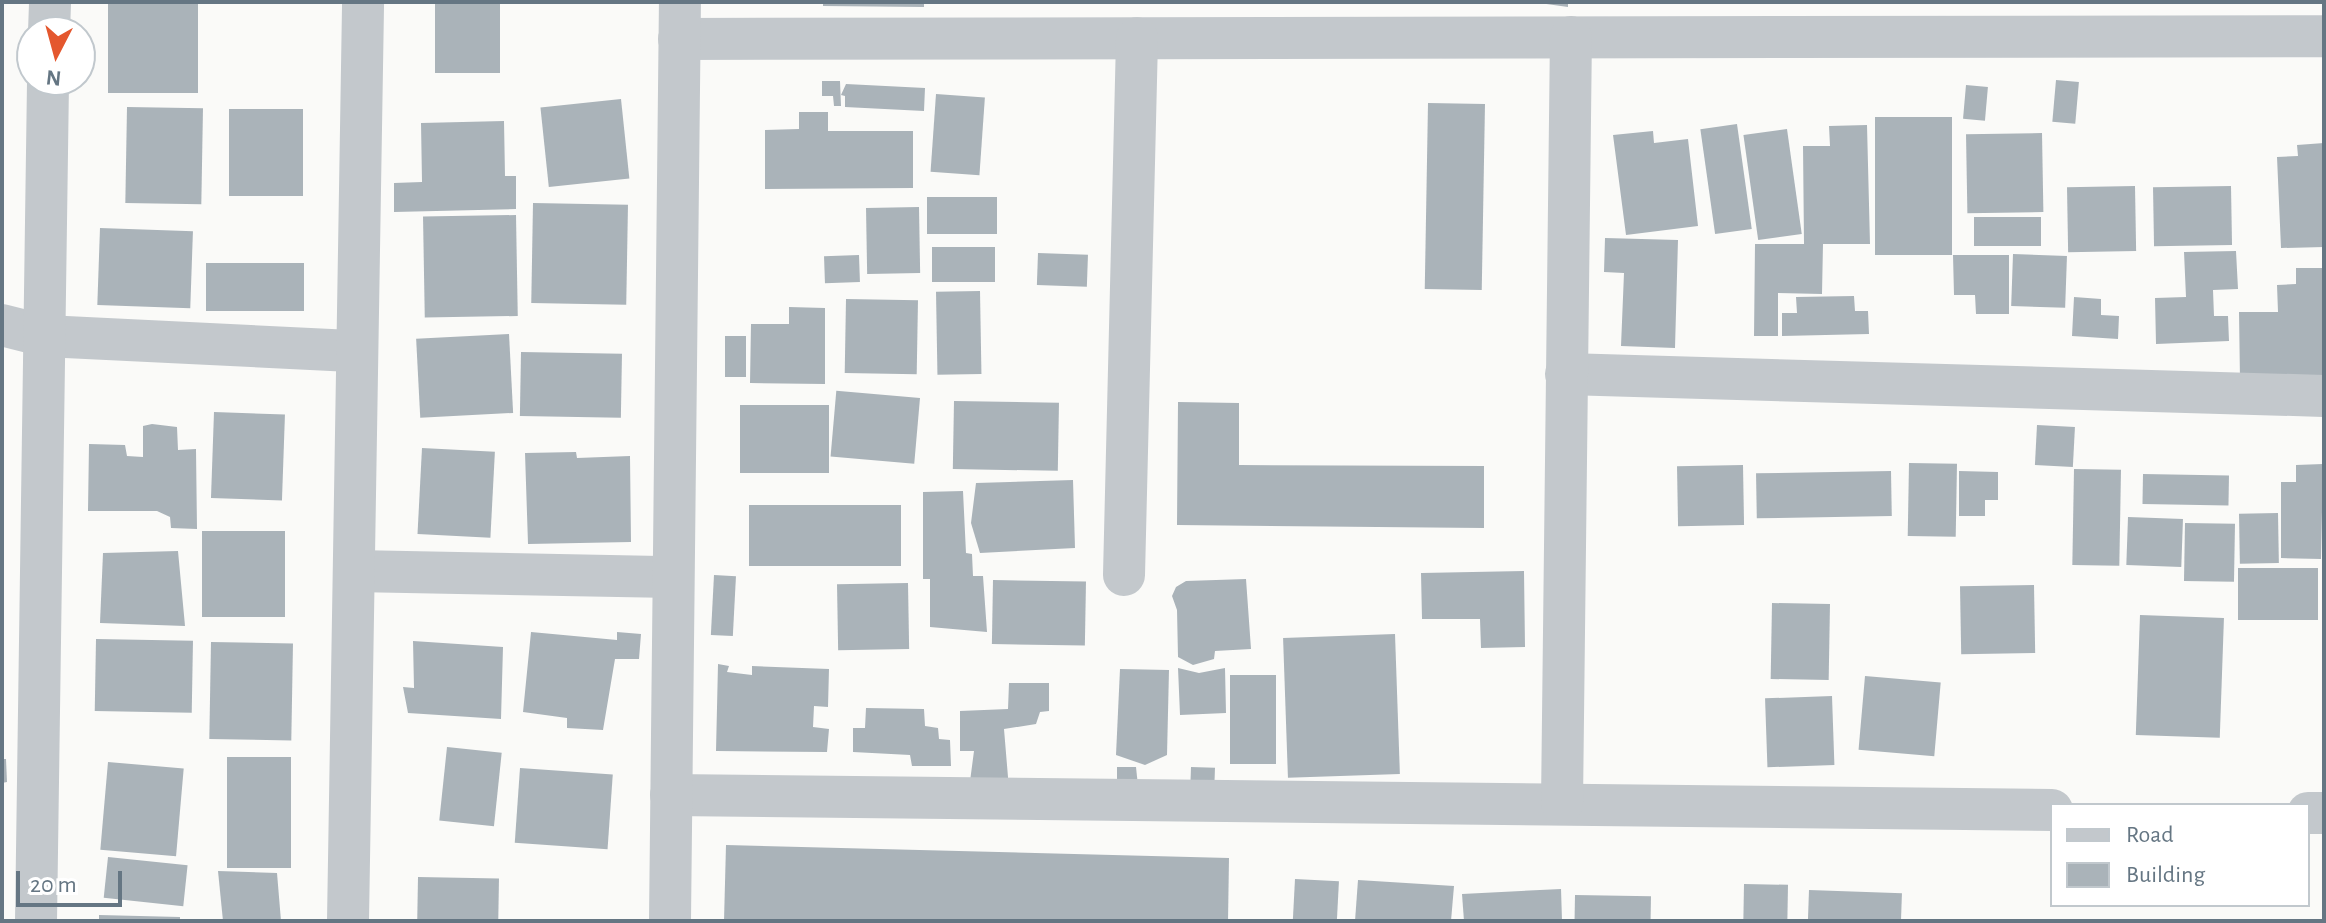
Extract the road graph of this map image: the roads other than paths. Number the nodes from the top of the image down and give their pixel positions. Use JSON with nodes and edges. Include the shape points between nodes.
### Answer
{"nodes":[{"id":1,"x":363,"y":2,"type":"edge"},
{"id":2,"x":680,"y":20,"type":"edge"},
{"id":3,"x":2324,"y":36,"type":"edge"},
{"id":4,"x":1571,"y":37,"type":"junction"},
{"id":5,"x":1137,"y":38,"type":"junction"},
{"id":6,"x":48,"y":96,"type":"edge"},
{"id":7,"x":2,"y":325,"type":"edge"},
{"id":8,"x":45,"y":336,"type":"junction"},
{"id":9,"x":357,"y":351,"type":"junction"},
{"id":10,"x":1566,"y":374,"type":"junction"},
{"id":11,"x":2324,"y":396,"type":"edge"},
{"id":12,"x":354,"y":571,"type":"junction"},
{"id":13,"x":1124,"y":575,"type":"dead end"},
{"id":14,"x":673,"y":577,"type":"junction"},
{"id":15,"x":671,"y":795,"type":"junction"},
{"id":16,"x":1562,"y":803,"type":"junction"},
{"id":17,"x":2050,"y":810,"type":"edge"},
{"id":18,"x":36,"y":921,"type":"edge"},
{"id":19,"x":348,"y":921,"type":"edge"},
{"id":20,"x":670,"y":921,"type":"edge"}],
"edges":[{"from":1,"to":9,"type":"street"},
{"from":2,"to":5,"type":"street"},
{"from":2,"to":14,"type":"street"},
{"from":3,"to":4,"type":"street"},
{"from":4,"to":5,"type":"street"},
{"from":4,"to":10,"type":"street"},
{"from":5,"to":13,"type":"street"},
{"from":6,"to":8,"type":"street"},
{"from":7,"to":8,"type":"street"},
{"from":8,"to":9,"type":"street"},
{"from":8,"to":18,"type":"street","via":[[37,566]]},
{"from":9,"to":12,"type":"street"},
{"from":10,"to":11,"type":"street"},
{"from":10,"to":16,"type":"street"},
{"from":12,"to":14,"type":"street"},
{"from":12,"to":19,"type":"street"},
{"from":14,"to":15,"type":"street"},
{"from":15,"to":16,"type":"street"},
{"from":15,"to":20,"type":"street"},
{"from":16,"to":17,"type":"street"}]}
